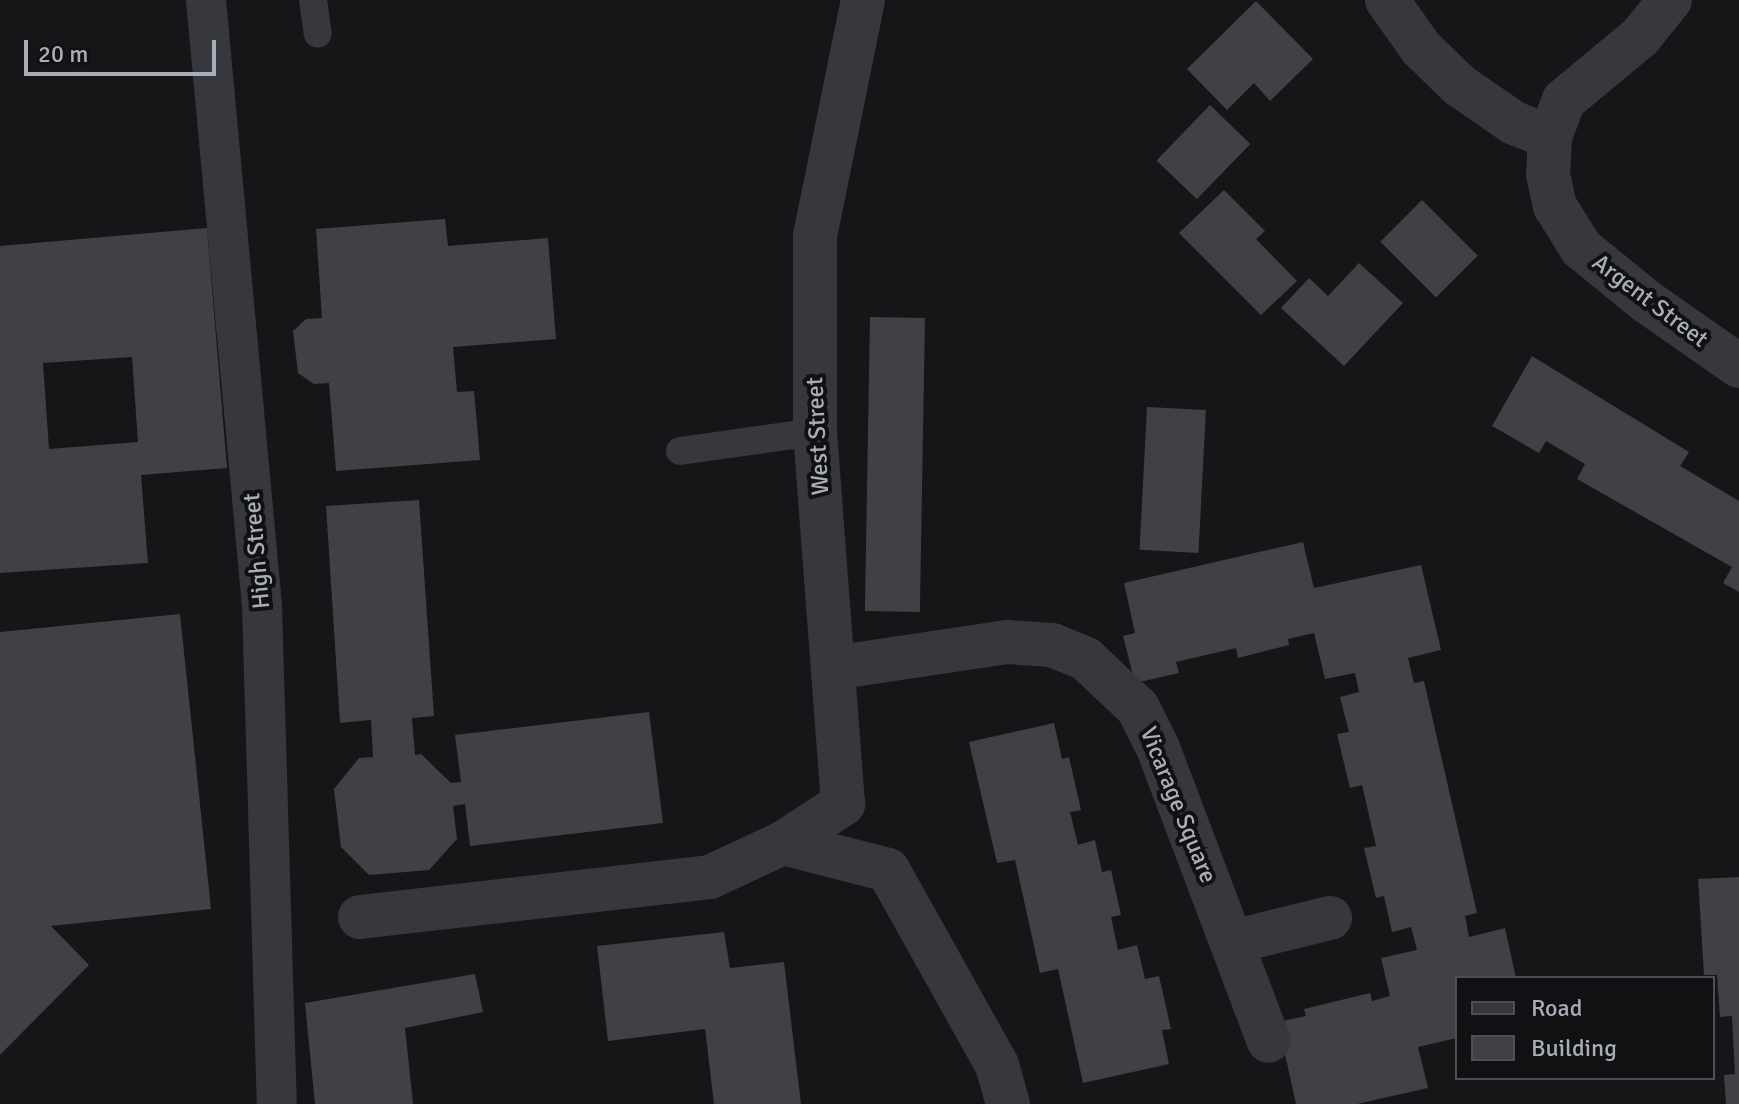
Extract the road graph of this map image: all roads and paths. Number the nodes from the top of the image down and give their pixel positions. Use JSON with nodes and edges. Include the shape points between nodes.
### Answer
{"nodes":[{"id":1,"x":206,"y":0,"type":"edge"},
{"id":2,"x":313,"y":0,"type":"edge"},
{"id":3,"x":863,"y":0,"type":"edge"},
{"id":4,"x":1387,"y":0,"type":"edge"},
{"id":5,"x":1670,"y":0,"type":"edge"},
{"id":6,"x":318,"y":34,"type":"dead end"},
{"id":7,"x":1550,"y":137,"type":"junction"},
{"id":8,"x":1739,"y":366,"type":"edge"},
{"id":9,"x":815,"y":432,"type":"junction"},
{"id":10,"x":680,"y":451,"type":"dead end"},
{"id":11,"x":833,"y":668,"type":"junction"},
{"id":12,"x":783,"y":843,"type":"junction"},
{"id":13,"x":360,"y":917,"type":"dead end"},
{"id":14,"x":1330,"y":918,"type":"dead end"},
{"id":15,"x":1232,"y":942,"type":"junction"},
{"id":16,"x":1269,"y":1041,"type":"dead end"},
{"id":17,"x":277,"y":1104,"type":"edge"},
{"id":18,"x":1008,"y":1104,"type":"edge"}],
"edges":[{"from":1,"to":17,"type":"street","name":"High Street","via":[[262,606]]},
{"from":2,"to":6,"type":"lane"},
{"from":3,"to":9,"type":"street","name":"West Street","via":[[815,236]]},
{"from":4,"to":7,"type":"street","via":[[1421,48],[1459,85],[1514,123]]},
{"from":5,"to":7,"type":"street","name":"Argent Street","via":[[1640,37],[1564,100]]},
{"from":7,"to":8,"type":"street","name":"Argent Street","via":[[1548,174],[1555,206],[1581,248]]},
{"from":9,"to":10,"type":"lane"},
{"from":9,"to":11,"type":"street","name":"West Street"},
{"from":11,"to":12,"type":"street","name":"West Street","via":[[843,804]]},
{"from":11,"to":15,"type":"street","name":"Vicarage Square","via":[[1007,642],[1052,645],[1086,659],[1138,708],[1152,734]]},
{"from":12,"to":13,"type":"street","name":"West Street","via":[[710,877]]},
{"from":12,"to":18,"type":"street","via":[[888,870],[997,1065]]},
{"from":14,"to":15,"type":"street"},
{"from":15,"to":16,"type":"street","name":"Vicarage Square"}]}
